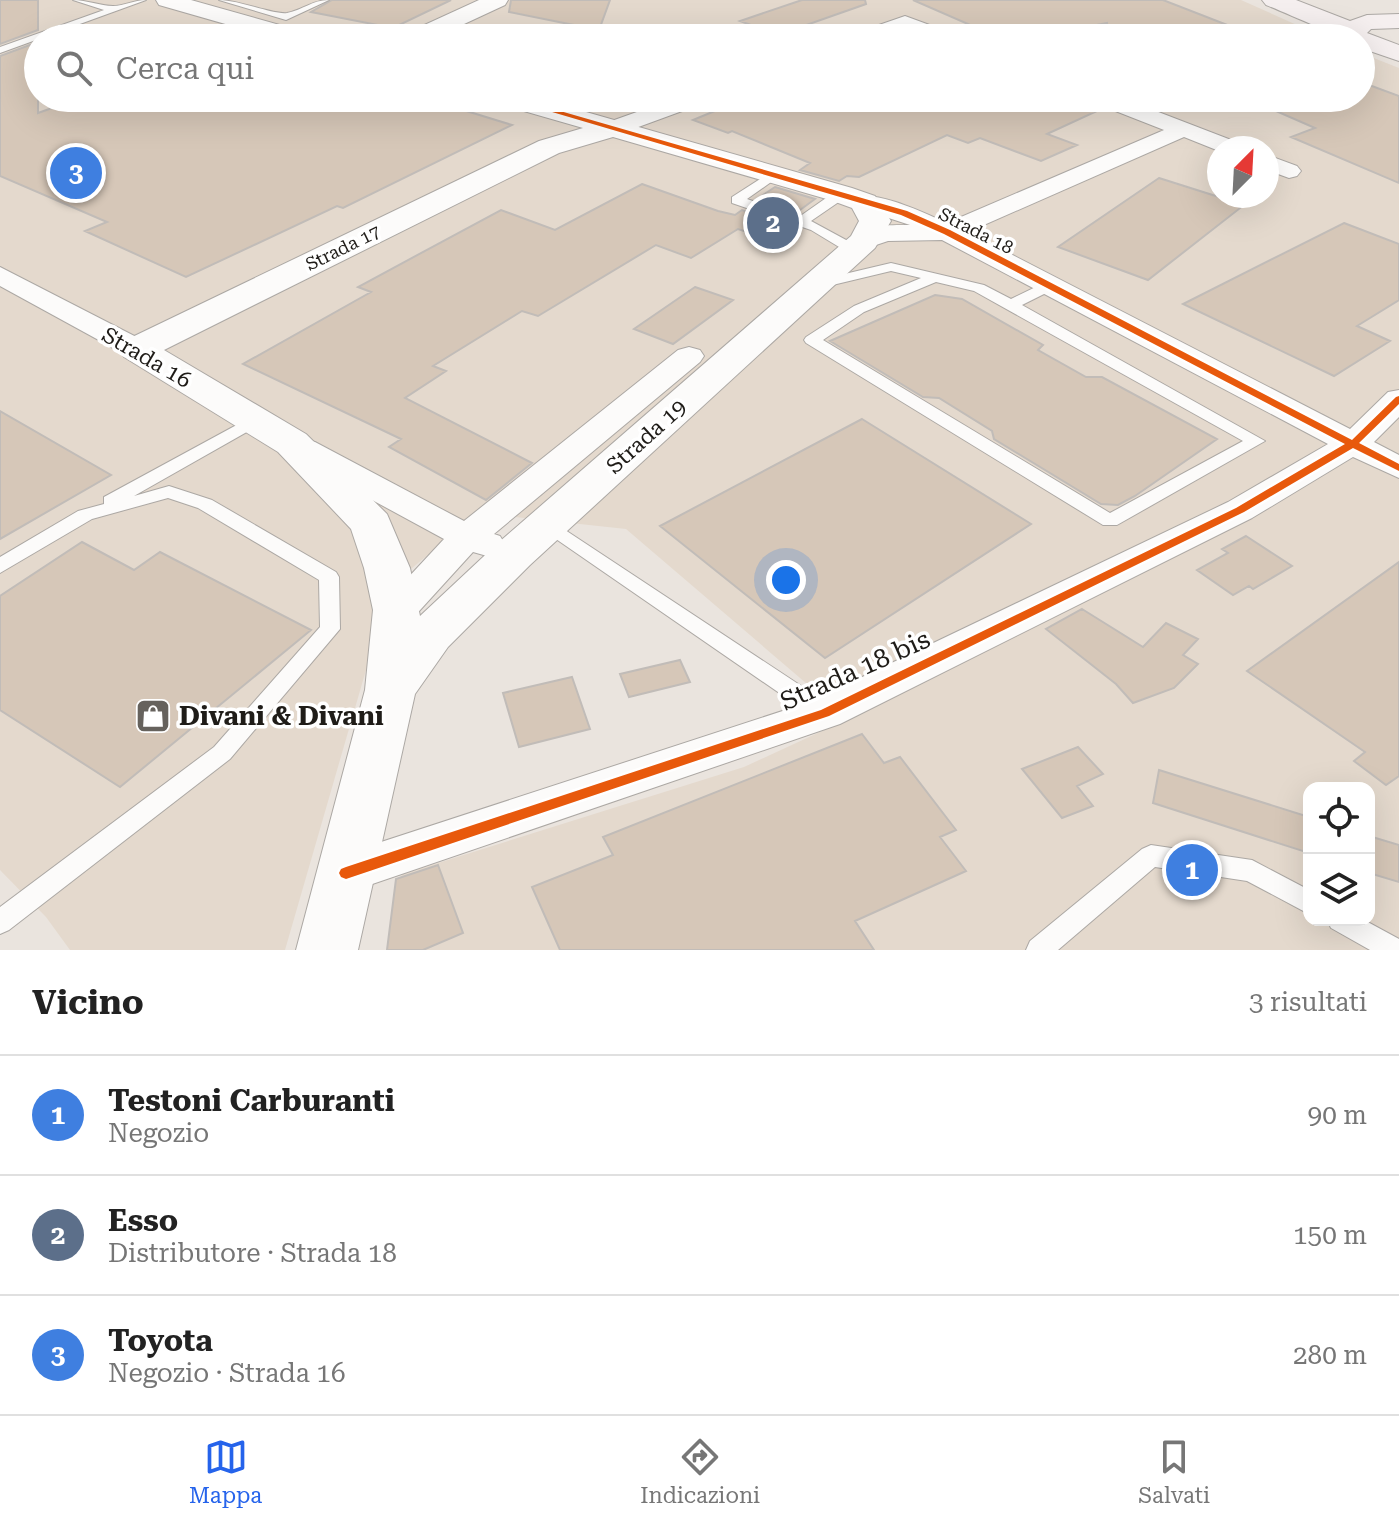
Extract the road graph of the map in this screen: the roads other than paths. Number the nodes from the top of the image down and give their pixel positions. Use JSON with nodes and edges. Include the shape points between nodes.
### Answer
{"nodes":[{"id":1,"x":78,"y":0,"type":"edge"},
{"id":2,"x":141,"y":0,"type":"edge"},
{"id":3,"x":167,"y":0,"type":"edge"},
{"id":4,"x":224,"y":0,"type":"edge"},
{"id":5,"x":324,"y":0,"type":"edge"},
{"id":6,"x":497,"y":0,"type":"edge"},
{"id":7,"x":1274,"y":0,"type":"edge"},
{"id":8,"x":1305,"y":0,"type":"edge"},
{"id":9,"x":113,"y":9,"type":"junction"},
{"id":10,"x":1392,"y":20,"type":"edge"},
{"id":11,"x":72,"y":24,"type":"edge"},
{"id":12,"x":251,"y":24,"type":"edge"},
{"id":13,"x":445,"y":24,"type":"edge"},
{"id":14,"x":1339,"y":24,"type":"edge"},
{"id":15,"x":1371,"y":24,"type":"edge"},
{"id":16,"x":24,"y":41,"type":"edge"},
{"id":17,"x":1375,"y":44,"type":"edge"},
{"id":18,"x":0,"y":50,"type":"edge"},
{"id":19,"x":1399,"y":53,"type":"edge"},
{"id":20,"x":552,"y":112,"type":"edge"},
{"id":21,"x":558,"y":112,"type":"edge"},
{"id":22,"x":658,"y":112,"type":"edge"},
{"id":23,"x":1140,"y":112,"type":"edge"},
{"id":24,"x":614,"y":128,"type":"junction"},
{"id":25,"x":1184,"y":129,"type":"junction"},
{"id":26,"x":1207,"y":138,"type":"edge"},
{"id":27,"x":549,"y":147,"type":"junction"},
{"id":28,"x":775,"y":175,"type":"junction"},
{"id":29,"x":853,"y":198,"type":"junction"},
{"id":30,"x":801,"y":222,"type":"junction"},
{"id":31,"x":947,"y":232,"type":"junction"},
{"id":32,"x":859,"y":245,"type":"junction"},
{"id":33,"x":0,"y":275,"type":"edge"},
{"id":34,"x":934,"y":278,"type":"junction"},
{"id":35,"x":814,"y":286,"type":"junction"},
{"id":36,"x":1049,"y":286,"type":"junction"},
{"id":37,"x":1011,"y":305,"type":"junction"},
{"id":38,"x":137,"y":349,"type":"junction"},
{"id":39,"x":689,"y":356,"type":"dead end"},
{"id":40,"x":1399,"y":399,"type":"edge"},
{"id":41,"x":255,"y":420,"type":"junction"},
{"id":42,"x":292,"y":443,"type":"junction"},
{"id":43,"x":1354,"y":443,"type":"junction"},
{"id":44,"x":1399,"y":468,"type":"edge"},
{"id":45,"x":85,"y":515,"type":"junction"},
{"id":46,"x":530,"y":539,"type":"junction"},
{"id":47,"x":456,"y":548,"type":"junction"},
{"id":48,"x":0,"y":566,"type":"edge"},
{"id":49,"x":414,"y":622,"type":"junction"},
{"id":50,"x":825,"y":713,"type":"junction"},
{"id":51,"x":346,"y":873,"type":"junction"},
{"id":52,"x":1303,"y":900,"type":"edge"},
{"id":53,"x":0,"y":922,"type":"edge"},
{"id":54,"x":1351,"y":926,"type":"edge"},
{"id":55,"x":327,"y":950,"type":"edge"},
{"id":56,"x":1039,"y":950,"type":"edge"},
{"id":57,"x":1394,"y":950,"type":"edge"}],
"edges":[{"from":1,"to":9,"type":"lane"},
{"from":2,"to":9,"type":"lane"},
{"from":3,"to":12,"type":"street"},
{"from":4,"to":5,"type":"lane","via":[[286,17]]},
{"from":6,"to":13,"type":"street"},
{"from":7,"to":14,"type":"main road"},
{"from":8,"to":10,"type":"main road"},
{"from":9,"to":11,"type":"lane"},
{"from":10,"to":15,"type":"main road"},
{"from":16,"to":18,"type":"lane"},
{"from":17,"to":19,"type":"main road"},
{"from":20,"to":27,"type":"street","via":[[563,128]]},
{"from":21,"to":24,"type":"street","name":"Strada 18"},
{"from":22,"to":24,"type":"street"},
{"from":23,"to":25,"type":"street"},
{"from":24,"to":27,"type":"street","name":"Strada 17"},
{"from":24,"to":28,"type":"street","name":"Strada 18"},
{"from":25,"to":26,"type":"street"},
{"from":25,"to":31,"type":"street","name":"Strada 19"},
{"from":27,"to":38,"type":"street","name":"Strada 17"},
{"from":28,"to":29,"type":"street","name":"Strada 18"},
{"from":28,"to":30,"type":"lane","via":[[737,200]]},
{"from":29,"to":30,"type":"lane"},
{"from":29,"to":31,"type":"street","name":"Strada 18"},
{"from":29,"to":32,"type":"street","via":[[875,221]]},
{"from":30,"to":32,"type":"lane"},
{"from":31,"to":32,"type":"street","name":"Strada 19","via":[[885,233]]},
{"from":31,"to":36,"type":"street","name":"Strada 18"},
{"from":32,"to":35,"type":"street","name":"Strada 19"},
{"from":33,"to":38,"type":"street","name":"Strada 16"},
{"from":34,"to":35,"type":"lane","via":[[891,267]]},
{"from":34,"to":37,"type":"lane","via":[[979,288]]},
{"from":34,"to":37,"type":"lane","via":[[859,309],[812,340],[1110,521],[1256,441]]},
{"from":35,"to":46,"type":"street","name":"Strada 19"},
{"from":36,"to":37,"type":"lane"},
{"from":36,"to":43,"type":"street","name":"Strada 18"},
{"from":38,"to":41,"type":"street","name":"Strada 16"},
{"from":39,"to":47,"type":"street"},
{"from":40,"to":43,"type":"street","name":"Strada 18 bis"},
{"from":41,"to":42,"type":"street","name":"Strada 16"},
{"from":41,"to":45,"type":"lane"},
{"from":42,"to":47,"type":"street","name":"Strada 16"},
{"from":42,"to":49,"type":"street","name":"Strada 16","via":[[371,524]]},
{"from":43,"to":44,"type":"street","name":"Strada 18"},
{"from":43,"to":50,"type":"street","name":"Strada 18 bis","via":[[1240,510]]},
{"from":45,"to":48,"type":"lane"},
{"from":45,"to":53,"type":"lane","via":[[169,492],[205,504],[329,577],[330,629],[222,753]]},
{"from":46,"to":47,"type":"street","name":"Strada 16"},
{"from":46,"to":49,"type":"street","name":"Strada 19"},
{"from":46,"to":50,"type":"lane"},
{"from":47,"to":49,"type":"street","name":"Strada 19"},
{"from":49,"to":51,"type":"street","name":"Strada 19","via":[[390,690]]},
{"from":50,"to":51,"type":"street","name":"Strada 18 bis"},
{"from":51,"to":55,"type":"street"},
{"from":52,"to":56,"type":"lane","via":[[1252,871],[1151,856]]},
{"from":54,"to":57,"type":"lane"}]}
